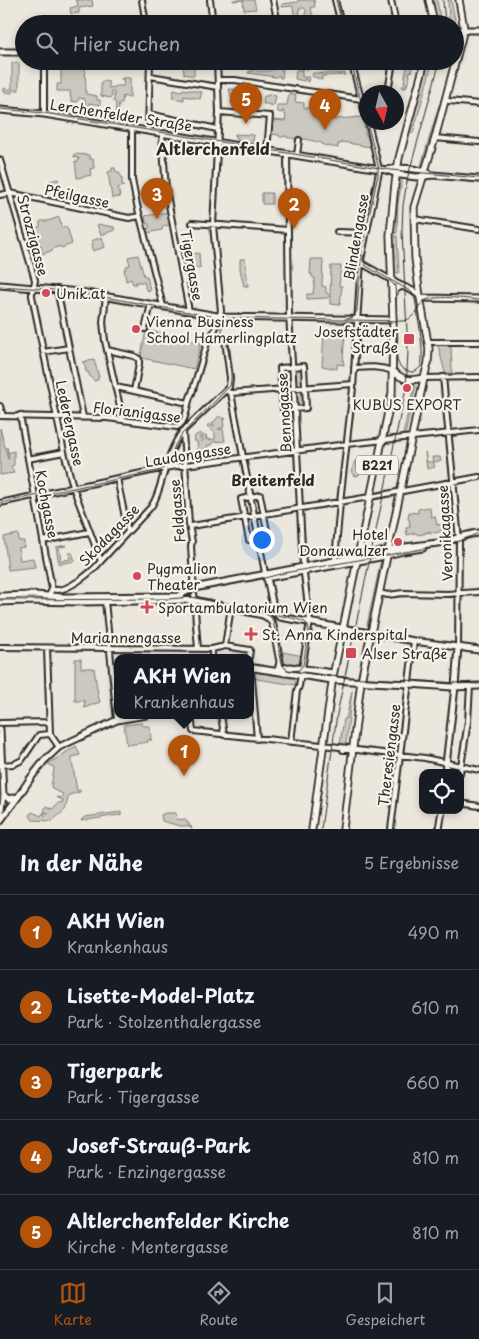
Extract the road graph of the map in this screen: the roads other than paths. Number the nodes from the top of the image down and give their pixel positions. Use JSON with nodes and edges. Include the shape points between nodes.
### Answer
{"nodes":[{"id":1,"x":142,"y":0,"type":"edge"},
{"id":2,"x":210,"y":0,"type":"edge"},
{"id":3,"x":273,"y":0,"type":"edge"},
{"id":4,"x":335,"y":0,"type":"edge"},
{"id":5,"x":391,"y":0,"type":"edge"},
{"id":6,"x":429,"y":0,"type":"edge"},
{"id":7,"x":458,"y":0,"type":"edge"},
{"id":8,"x":144,"y":15,"type":"edge"},
{"id":9,"x":212,"y":15,"type":"edge"},
{"id":10,"x":276,"y":15,"type":"edge"},
{"id":11,"x":339,"y":15,"type":"edge"},
{"id":12,"x":394,"y":15,"type":"edge"},
{"id":13,"x":432,"y":15,"type":"edge"},
{"id":14,"x":461,"y":15,"type":"edge"},
{"id":15,"x":464,"y":29,"type":"edge"},
{"id":16,"x":479,"y":30,"type":"edge"},
{"id":17,"x":0,"y":52,"type":"edge"},
{"id":18,"x":15,"y":52,"type":"edge"},
{"id":19,"x":44,"y":70,"type":"edge"},
{"id":20,"x":150,"y":70,"type":"edge"},
{"id":21,"x":217,"y":70,"type":"edge"},
{"id":22,"x":354,"y":70,"type":"edge"},
{"id":23,"x":392,"y":70,"type":"edge"},
{"id":24,"x":423,"y":70,"type":"edge"},
{"id":25,"x":453,"y":70,"type":"edge"},
{"id":26,"x":150,"y":76,"type":"junction"},
{"id":27,"x":218,"y":80,"type":"junction"},
{"id":28,"x":359,"y":85,"type":"edge"},
{"id":29,"x":389,"y":85,"type":"edge"},
{"id":30,"x":218,"y":88,"type":"junction"},
{"id":31,"x":359,"y":97,"type":"edge"},
{"id":32,"x":445,"y":100,"type":"junction"},
{"id":33,"x":479,"y":104,"type":"edge"},
{"id":34,"x":0,"y":110,"type":"edge"},
{"id":35,"x":219,"y":112,"type":"junction"},
{"id":36,"x":44,"y":114,"type":"junction"},
{"id":37,"x":149,"y":114,"type":"junction"},
{"id":38,"x":132,"y":128,"type":"junction"},
{"id":39,"x":217,"y":129,"type":"junction"},
{"id":40,"x":370,"y":130,"type":"edge"},
{"id":41,"x":148,"y":131,"type":"junction"},
{"id":42,"x":162,"y":134,"type":"junction"},
{"id":43,"x":435,"y":138,"type":"junction"},
{"id":44,"x":299,"y":140,"type":"dead end"},
{"id":45,"x":217,"y":142,"type":"junction"},
{"id":46,"x":479,"y":142,"type":"edge"},
{"id":47,"x":267,"y":150,"type":"junction"},
{"id":48,"x":287,"y":154,"type":"junction"},
{"id":49,"x":297,"y":155,"type":"junction"},
{"id":50,"x":0,"y":160,"type":"edge"},
{"id":51,"x":397,"y":168,"type":"junction"},
{"id":52,"x":379,"y":169,"type":"junction"},
{"id":53,"x":386,"y":170,"type":"junction"},
{"id":54,"x":424,"y":174,"type":"junction"},
{"id":55,"x":396,"y":175,"type":"junction"},
{"id":56,"x":479,"y":179,"type":"edge"},
{"id":57,"x":10,"y":193,"type":"junction"},
{"id":58,"x":0,"y":195,"type":"edge"},
{"id":59,"x":140,"y":216,"type":"junction"},
{"id":60,"x":414,"y":220,"type":"junction"},
{"id":61,"x":192,"y":223,"type":"dead end"},
{"id":62,"x":213,"y":225,"type":"junction"},
{"id":63,"x":479,"y":229,"type":"edge"},
{"id":64,"x":288,"y":230,"type":"junction"},
{"id":65,"x":337,"y":232,"type":"dead end"},
{"id":66,"x":366,"y":234,"type":"junction"},
{"id":67,"x":361,"y":263,"type":"junction"},
{"id":68,"x":391,"y":280,"type":"junction"},
{"id":69,"x":0,"y":285,"type":"edge"},
{"id":70,"x":402,"y":286,"type":"junction"},
{"id":71,"x":33,"y":287,"type":"junction"},
{"id":72,"x":57,"y":289,"type":"junction"},
{"id":73,"x":106,"y":296,"type":"junction"},
{"id":74,"x":392,"y":296,"type":"junction"},
{"id":75,"x":420,"y":296,"type":"junction"},
{"id":76,"x":479,"y":299,"type":"edge"},
{"id":77,"x":151,"y":304,"type":"junction"},
{"id":78,"x":163,"y":306,"type":"junction"},
{"id":79,"x":189,"y":311,"type":"junction"},
{"id":80,"x":219,"y":316,"type":"junction"},
{"id":81,"x":289,"y":318,"type":"junction"},
{"id":82,"x":356,"y":320,"type":"junction"},
{"id":83,"x":392,"y":320,"type":"junction"},
{"id":84,"x":146,"y":329,"type":"dead end"},
{"id":85,"x":213,"y":333,"type":"junction"},
{"id":86,"x":428,"y":342,"type":"junction"},
{"id":87,"x":479,"y":342,"type":"edge"},
{"id":88,"x":69,"y":348,"type":"junction"},
{"id":89,"x":107,"y":350,"type":"junction"},
{"id":90,"x":43,"y":352,"type":"junction"},
{"id":91,"x":292,"y":367,"type":"junction"},
{"id":92,"x":354,"y":368,"type":"junction"},
{"id":93,"x":392,"y":371,"type":"junction"},
{"id":94,"x":443,"y":377,"type":"junction"},
{"id":95,"x":479,"y":377,"type":"edge"},
{"id":96,"x":424,"y":378,"type":"junction"},
{"id":97,"x":353,"y":384,"type":"junction"},
{"id":98,"x":116,"y":387,"type":"junction"},
{"id":99,"x":305,"y":388,"type":"junction"},
{"id":100,"x":294,"y":389,"type":"junction"},
{"id":101,"x":282,"y":390,"type":"junction"},
{"id":102,"x":134,"y":391,"type":"junction"},
{"id":103,"x":226,"y":391,"type":"junction"},
{"id":104,"x":231,"y":393,"type":"junction"},
{"id":105,"x":188,"y":403,"type":"junction"},
{"id":106,"x":0,"y":406,"type":"edge"},
{"id":107,"x":295,"y":409,"type":"junction"},
{"id":108,"x":1,"y":416,"type":"edge"},
{"id":109,"x":20,"y":416,"type":"junction"},
{"id":110,"x":56,"y":416,"type":"junction"},
{"id":111,"x":83,"y":417,"type":"junction"},
{"id":112,"x":184,"y":418,"type":"junction"},
{"id":113,"x":123,"y":420,"type":"junction"},
{"id":114,"x":177,"y":427,"type":"junction"},
{"id":115,"x":187,"y":428,"type":"junction"},
{"id":116,"x":479,"y":430,"type":"edge"},
{"id":117,"x":183,"y":432,"type":"junction"},
{"id":118,"x":448,"y":434,"type":"junction"},
{"id":119,"x":412,"y":438,"type":"junction"},
{"id":120,"x":382,"y":440,"type":"junction"},
{"id":121,"x":346,"y":444,"type":"junction"},
{"id":122,"x":297,"y":450,"type":"junction"},
{"id":123,"x":64,"y":452,"type":"junction"},
{"id":124,"x":243,"y":458,"type":"junction"},
{"id":125,"x":28,"y":459,"type":"junction"},
{"id":126,"x":185,"y":465,"type":"junction"},
{"id":127,"x":166,"y":468,"type":"junction"},
{"id":128,"x":159,"y":470,"type":"junction"},
{"id":129,"x":163,"y":476,"type":"junction"},
{"id":130,"x":479,"y":477,"type":"edge"},
{"id":131,"x":117,"y":478,"type":"junction"},
{"id":132,"x":453,"y":482,"type":"junction"},
{"id":133,"x":72,"y":487,"type":"junction"},
{"id":134,"x":400,"y":491,"type":"junction"},
{"id":135,"x":34,"y":495,"type":"junction"},
{"id":136,"x":250,"y":497,"type":"junction"},
{"id":137,"x":370,"y":497,"type":"junction"},
{"id":138,"x":340,"y":502,"type":"junction"},
{"id":139,"x":0,"y":503,"type":"edge"},
{"id":140,"x":300,"y":509,"type":"junction"},
{"id":141,"x":263,"y":514,"type":"junction"},
{"id":142,"x":254,"y":516,"type":"junction"},
{"id":143,"x":244,"y":517,"type":"junction"},
{"id":144,"x":190,"y":526,"type":"junction"},
{"id":145,"x":89,"y":532,"type":"junction"},
{"id":146,"x":128,"y":532,"type":"junction"},
{"id":147,"x":479,"y":533,"type":"edge"},
{"id":148,"x":258,"y":538,"type":"junction"},
{"id":149,"x":459,"y":539,"type":"junction"},
{"id":150,"x":43,"y":541,"type":"junction"},
{"id":151,"x":388,"y":552,"type":"junction"},
{"id":152,"x":357,"y":559,"type":"junction"},
{"id":153,"x":335,"y":560,"type":"junction"},
{"id":154,"x":101,"y":561,"type":"junction"},
{"id":155,"x":303,"y":569,"type":"junction"},
{"id":156,"x":266,"y":576,"type":"junction"},
{"id":157,"x":194,"y":588,"type":"junction"},
{"id":158,"x":52,"y":590,"type":"junction"},
{"id":159,"x":479,"y":592,"type":"edge"},
{"id":160,"x":379,"y":593,"type":"junction"},
{"id":161,"x":459,"y":593,"type":"junction"},
{"id":162,"x":0,"y":596,"type":"edge"},
{"id":163,"x":50,"y":596,"type":"junction"},
{"id":164,"x":110,"y":596,"type":"junction"},
{"id":165,"x":194,"y":600,"type":"junction"},
{"id":166,"x":105,"y":601,"type":"junction"},
{"id":167,"x":0,"y":602,"type":"edge"},
{"id":168,"x":231,"y":607,"type":"junction"},
{"id":169,"x":282,"y":618,"type":"junction"},
{"id":170,"x":310,"y":622,"type":"junction"},
{"id":171,"x":273,"y":625,"type":"junction"},
{"id":172,"x":343,"y":628,"type":"junction"},
{"id":173,"x":370,"y":633,"type":"junction"},
{"id":174,"x":414,"y":641,"type":"junction"},
{"id":175,"x":225,"y":646,"type":"junction"},
{"id":176,"x":0,"y":647,"type":"edge"},
{"id":177,"x":458,"y":647,"type":"junction"},
{"id":178,"x":47,"y":648,"type":"junction"},
{"id":179,"x":110,"y":648,"type":"junction"},
{"id":180,"x":198,"y":649,"type":"junction"},
{"id":181,"x":212,"y":649,"type":"junction"},
{"id":182,"x":479,"y":650,"type":"edge"},
{"id":183,"x":212,"y":654,"type":"edge"},
{"id":184,"x":249,"y":654,"type":"edge"},
{"id":185,"x":254,"y":668,"type":"edge"},
{"id":186,"x":302,"y":668,"type":"junction"},
{"id":187,"x":282,"y":671,"type":"junction"},
{"id":188,"x":333,"y":673,"type":"junction"},
{"id":189,"x":301,"y":676,"type":"junction"},
{"id":190,"x":332,"y":680,"type":"junction"},
{"id":191,"x":361,"y":682,"type":"junction"},
{"id":192,"x":114,"y":684,"type":"edge"},
{"id":193,"x":409,"y":684,"type":"junction"},
{"id":194,"x":470,"y":686,"type":"junction"},
{"id":195,"x":479,"y":686,"type":"edge"},
{"id":196,"x":456,"y":687,"type":"junction"},
{"id":197,"x":254,"y":703,"type":"edge"},
{"id":198,"x":124,"y":719,"type":"edge"},
{"id":199,"x":192,"y":719,"type":"edge"},
{"id":200,"x":222,"y":719,"type":"edge"},
{"id":201,"x":118,"y":720,"type":"joint"},
{"id":202,"x":49,"y":722,"type":"junction"},
{"id":203,"x":0,"y":723,"type":"edge"},
{"id":204,"x":0,"y":729,"type":"edge"},
{"id":205,"x":50,"y":734,"type":"junction"},
{"id":206,"x":224,"y":735,"type":"junction"},
{"id":207,"x":257,"y":738,"type":"junction"},
{"id":208,"x":291,"y":742,"type":"junction"},
{"id":209,"x":323,"y":746,"type":"junction"},
{"id":210,"x":59,"y":747,"type":"junction"},
{"id":211,"x":352,"y":750,"type":"junction"},
{"id":212,"x":400,"y":755,"type":"junction"},
{"id":213,"x":447,"y":762,"type":"junction"},
{"id":214,"x":1,"y":765,"type":"edge"},
{"id":215,"x":461,"y":766,"type":"junction"},
{"id":216,"x":446,"y":769,"type":"edge"},
{"id":217,"x":461,"y":769,"type":"edge"},
{"id":218,"x":479,"y":770,"type":"edge"},
{"id":219,"x":3,"y":795,"type":"junction"},
{"id":220,"x":18,"y":797,"type":"junction"},
{"id":221,"x":464,"y":804,"type":"edge"},
{"id":222,"x":479,"y":806,"type":"edge"},
{"id":223,"x":441,"y":814,"type":"edge"},
{"id":224,"x":0,"y":819,"type":"edge"},
{"id":225,"x":312,"y":829,"type":"edge"},
{"id":226,"x":343,"y":829,"type":"edge"},
{"id":227,"x":391,"y":829,"type":"edge"},
{"id":228,"x":439,"y":829,"type":"edge"}],
"edges":[{"from":1,"to":8,"type":"street"},
{"from":2,"to":9,"type":"street"},
{"from":3,"to":10,"type":"street"},
{"from":4,"to":11,"type":"street"},
{"from":5,"to":12,"type":"street"},
{"from":6,"to":13,"type":"main road"},
{"from":7,"to":14,"type":"main road","number":"B221"},
{"from":15,"to":16,"type":"main road"},
{"from":17,"to":18,"type":"main road"},
{"from":19,"to":36,"type":"street"},
{"from":20,"to":26,"type":"street"},
{"from":21,"to":27,"type":"street"},
{"from":22,"to":28,"type":"street"},
{"from":23,"to":29,"type":"street"},
{"from":24,"to":51,"type":"main road","number":"B221"},
{"from":25,"to":32,"type":"main road","number":"B221"},
{"from":26,"to":30,"type":"street"},
{"from":26,"to":37,"type":"street"},
{"from":27,"to":30,"type":"street"},
{"from":27,"to":31,"type":"street"},
{"from":30,"to":35,"type":"street"},
{"from":32,"to":33,"type":"street"},
{"from":32,"to":43,"type":"main road","number":"B221"},
{"from":34,"to":36,"type":"main road","name":"Lerchenfelder Straße"},
{"from":35,"to":39,"type":"street"},
{"from":35,"to":47,"type":"street","via":[[270,116]]},
{"from":36,"to":38,"type":"main road","name":"Lerchenfelder Straße"},
{"from":37,"to":39,"type":"street"},
{"from":37,"to":41,"type":"street"},
{"from":38,"to":41,"type":"main road","name":"Lerchenfelder Straße"},
{"from":38,"to":59,"type":"street","via":[[132,180]]},
{"from":39,"to":45,"type":"street"},
{"from":40,"to":52,"type":"street"},
{"from":41,"to":42,"type":"main road","name":"Lerchenfelder Straße"},
{"from":42,"to":45,"type":"main road","name":"Lerchenfelder Straße"},
{"from":42,"to":79,"type":"street","name":"Tigergasse","via":[[166,188]]},
{"from":43,"to":46,"type":"street"},
{"from":43,"to":54,"type":"main road","number":"B221"},
{"from":44,"to":49,"type":"street"},
{"from":45,"to":47,"type":"main road","name":"Lerchenfelder Straße"},
{"from":45,"to":62,"type":"street"},
{"from":47,"to":48,"type":"main road","name":"Lerchenfelder Straße"},
{"from":48,"to":49,"type":"main road","name":"Lerchenfelder Straße"},
{"from":48,"to":64,"type":"street","name":"Bennogasse"},
{"from":49,"to":52,"type":"main road","name":"Lerchenfelder Straße"},
{"from":50,"to":57,"type":"street","name":"Strozzigasse"},
{"from":51,"to":53,"type":"main road","name":"Lerchenfelder Straße"},
{"from":51,"to":54,"type":"main road","name":"Lerchenfelder Straße"},
{"from":51,"to":55,"type":"main road","number":"B221"},
{"from":52,"to":53,"type":"main road","name":"Lerchenfelder Straße"},
{"from":52,"to":66,"type":"street","name":"Blindengasse"},
{"from":53,"to":55,"type":"main road","name":"Lerchenfelder Straße"},
{"from":54,"to":55,"type":"main road"},
{"from":54,"to":56,"type":"main road"},
{"from":54,"to":60,"type":"main road","number":"B221","via":[[414,207]]},
{"from":55,"to":68,"type":"main road","number":"B221","via":[[390,235]]},
{"from":57,"to":58,"type":"street"},
{"from":57,"to":59,"type":"street","name":"Pfeilgasse","via":[[129,218]]},
{"from":57,"to":71,"type":"street","name":"Strozzigasse","via":[[35,280]]},
{"from":59,"to":78,"type":"street"},
{"from":60,"to":63,"type":"street"},
{"from":60,"to":75,"type":"main road","number":"B221"},
{"from":61,"to":62,"type":"street"},
{"from":62,"to":64,"type":"street"},
{"from":62,"to":80,"type":"street"},
{"from":64,"to":81,"type":"street","name":"Bennogasse"},
{"from":65,"to":66,"type":"street"},
{"from":66,"to":67,"type":"street","name":"Blindengasse"},
{"from":67,"to":68,"type":"street"},
{"from":67,"to":82,"type":"street","name":"Blindengasse"},
{"from":68,"to":70,"type":"street"},
{"from":68,"to":74,"type":"main road","number":"B221"},
{"from":69,"to":71,"type":"main road"},
{"from":70,"to":74,"type":"main road"},
{"from":70,"to":75,"type":"main road"},
{"from":71,"to":72,"type":"main road"},
{"from":71,"to":90,"type":"street","name":"Lederergasse"},
{"from":72,"to":73,"type":"main road"},
{"from":72,"to":88,"type":"street"},
{"from":73,"to":77,"type":"main road"},
{"from":73,"to":89,"type":"street"},
{"from":74,"to":83,"type":"main road","number":"B221"},
{"from":75,"to":76,"type":"main road"},
{"from":75,"to":86,"type":"main road","number":"B221"},
{"from":77,"to":78,"type":"main road"},
{"from":77,"to":84,"type":"street"},
{"from":78,"to":79,"type":"main road"},
{"from":79,"to":80,"type":"main road"},
{"from":80,"to":81,"type":"main road"},
{"from":80,"to":85,"type":"street"},
{"from":81,"to":82,"type":"main road"},
{"from":81,"to":91,"type":"street","name":"Bennogasse"},
{"from":82,"to":83,"type":"main road"},
{"from":82,"to":92,"type":"street","name":"Blindengasse"},
{"from":83,"to":93,"type":"main road","number":"B221"},
{"from":85,"to":103,"type":"street","via":[[223,338],[226,347],[231,382]]},
{"from":85,"to":105,"type":"street"},
{"from":86,"to":87,"type":"street"},
{"from":86,"to":96,"type":"main road","number":"B221"},
{"from":88,"to":90,"type":"street"},
{"from":88,"to":111,"type":"street"},
{"from":89,"to":98,"type":"street"},
{"from":89,"to":102,"type":"street","via":[[138,359]]},
{"from":90,"to":110,"type":"street","name":"Lederergasse"},
{"from":91,"to":99,"type":"street","via":[[304,366]]},
{"from":91,"to":100,"type":"street","name":"Bennogasse"},
{"from":91,"to":101,"type":"street","via":[[280,368]]},
{"from":92,"to":93,"type":"street","via":[[374,367]]},
{"from":92,"to":97,"type":"street","name":"Blindengasse"},
{"from":93,"to":96,"type":"main road","via":[[403,379]]},
{"from":93,"to":120,"type":"main road","number":"B221","via":[[392,393]]},
{"from":94,"to":95,"type":"street"},
{"from":94,"to":96,"type":"street"},
{"from":94,"to":118,"type":"street","name":"Veronikagasse"},
{"from":96,"to":119,"type":"main road","number":"B221"},
{"from":97,"to":99,"type":"street"},
{"from":97,"to":121,"type":"street","name":"Blindengasse"},
{"from":98,"to":102,"type":"street"},
{"from":98,"to":113,"type":"street"},
{"from":99,"to":100,"type":"street"},
{"from":99,"to":107,"type":"street","via":[[306,408]]},
{"from":100,"to":101,"type":"street"},
{"from":100,"to":107,"type":"street","name":"Bennogasse"},
{"from":101,"to":104,"type":"street"},
{"from":101,"to":107,"type":"street","via":[[283,410]]},
{"from":102,"to":105,"type":"street"},
{"from":103,"to":104,"type":"street"},
{"from":103,"to":115,"type":"street","name":"Florianigasse"},
{"from":104,"to":124,"type":"street"},
{"from":105,"to":112,"type":"street"},
{"from":106,"to":108,"type":"street"},
{"from":107,"to":122,"type":"street","name":"Bennogasse"},
{"from":108,"to":109,"type":"street","name":"Florianigasse"},
{"from":109,"to":110,"type":"street","name":"Florianigasse"},
{"from":109,"to":125,"type":"street","name":"Kochgasse"},
{"from":110,"to":111,"type":"street","name":"Florianigasse"},
{"from":110,"to":123,"type":"street","name":"Lederergasse"},
{"from":111,"to":113,"type":"street","name":"Florianigasse"},
{"from":112,"to":114,"type":"street"},
{"from":112,"to":115,"type":"street"},
{"from":113,"to":114,"type":"street","name":"Florianigasse"},
{"from":114,"to":117,"type":"street","name":"Florianigasse"},
{"from":115,"to":117,"type":"street","name":"Florianigasse"},
{"from":116,"to":118,"type":"street","name":"Laudongasse"},
{"from":117,"to":126,"type":"street","name":"Feldgasse"},
{"from":117,"to":127,"type":"street","name":"Skodagasse","via":[[175,443]]},
{"from":118,"to":119,"type":"street","name":"Laudongasse"},
{"from":118,"to":132,"type":"street","name":"Veronikagasse"},
{"from":119,"to":120,"type":"street","name":"Laudongasse"},
{"from":119,"to":134,"type":"main road","number":"B221"},
{"from":120,"to":121,"type":"street","name":"Laudongasse"},
{"from":120,"to":137,"type":"main road","number":"B221"},
{"from":121,"to":122,"type":"street","name":"Laudongasse"},
{"from":121,"to":138,"type":"street"},
{"from":122,"to":124,"type":"street","name":"Laudongasse"},
{"from":122,"to":140,"type":"street","name":"Bennogasse"},
{"from":123,"to":125,"type":"street"},
{"from":123,"to":133,"type":"street","name":"Lederergasse"},
{"from":124,"to":126,"type":"street","name":"Laudongasse"},
{"from":124,"to":136,"type":"street"},
{"from":125,"to":135,"type":"street","name":"Kochgasse"},
{"from":126,"to":127,"type":"street","name":"Laudongasse"},
{"from":126,"to":144,"type":"street","name":"Feldgasse"},
{"from":127,"to":128,"type":"street","name":"Laudongasse"},
{"from":127,"to":129,"type":"street","name":"Skodagasse"},
{"from":128,"to":129,"type":"street"},
{"from":128,"to":131,"type":"street","name":"Laudongasse"},
{"from":129,"to":146,"type":"street","name":"Skodagasse","via":[[154,504]]},
{"from":130,"to":132,"type":"street"},
{"from":131,"to":133,"type":"street","name":"Laudongasse"},
{"from":131,"to":146,"type":"street"},
{"from":132,"to":134,"type":"street"},
{"from":132,"to":149,"type":"street","name":"Veronikagasse"},
{"from":133,"to":135,"type":"street","name":"Laudongasse"},
{"from":133,"to":145,"type":"street","name":"Lederergasse"},
{"from":134,"to":137,"type":"street"},
{"from":134,"to":151,"type":"main road","number":"B221"},
{"from":135,"to":139,"type":"street","name":"Laudongasse"},
{"from":135,"to":150,"type":"street","name":"Kochgasse"},
{"from":136,"to":141,"type":"street","via":[[260,496]]},
{"from":136,"to":142,"type":"street"},
{"from":136,"to":143,"type":"street","via":[[241,499]]},
{"from":137,"to":138,"type":"street"},
{"from":137,"to":152,"type":"main road","number":"B221"},
{"from":138,"to":140,"type":"street"},
{"from":138,"to":153,"type":"street"},
{"from":140,"to":141,"type":"street"},
{"from":140,"to":155,"type":"street","name":"Bennogasse"},
{"from":141,"to":142,"type":"street"},
{"from":141,"to":148,"type":"street","via":[[268,536]]},
{"from":142,"to":143,"type":"street"},
{"from":142,"to":148,"type":"street"},
{"from":143,"to":144,"type":"street"},
{"from":143,"to":148,"type":"street","via":[[249,540]]},
{"from":144,"to":157,"type":"street","name":"Feldgasse"},
{"from":145,"to":150,"type":"street"},
{"from":145,"to":154,"type":"street","name":"Lederergasse"},
{"from":146,"to":154,"type":"street","name":"Skodagasse"},
{"from":147,"to":149,"type":"main road"},
{"from":148,"to":156,"type":"street"},
{"from":149,"to":151,"type":"main road"},
{"from":149,"to":161,"type":"street","name":"Veronikagasse"},
{"from":150,"to":158,"type":"street","name":"Kochgasse"},
{"from":151,"to":152,"type":"main road"},
{"from":151,"to":160,"type":"main road","number":"B221"},
{"from":152,"to":153,"type":"main road"},
{"from":152,"to":155,"type":"main road"},
{"from":152,"to":172,"type":"main road","number":"B221"},
{"from":153,"to":155,"type":"main road"},
{"from":154,"to":158,"type":"street","name":"Skodagasse","via":[[67,588]]},
{"from":155,"to":156,"type":"main road"},
{"from":155,"to":170,"type":"street","name":"Bennogasse"},
{"from":156,"to":157,"type":"main road"},
{"from":156,"to":169,"type":"main road","via":[[274,612]]},
{"from":157,"to":164,"type":"main road","via":[[178,596]]},
{"from":157,"to":165,"type":"street"},
{"from":158,"to":163,"type":"street","name":"Kochgasse"},
{"from":159,"to":161,"type":"street"},
{"from":160,"to":161,"type":"street"},
{"from":160,"to":173,"type":"main road","number":"B221"},
{"from":161,"to":177,"type":"street","name":"Veronikagasse"},
{"from":162,"to":163,"type":"main road"},
{"from":163,"to":164,"type":"main road"},
{"from":164,"to":166,"type":"street"},
{"from":165,"to":166,"type":"main road"},
{"from":165,"to":168,"type":"main road"},
{"from":165,"to":180,"type":"street"},
{"from":166,"to":167,"type":"main road"},
{"from":166,"to":179,"type":"street"},
{"from":168,"to":171,"type":"main road","via":[[263,615]]},
{"from":168,"to":175,"type":"street"},
{"from":169,"to":170,"type":"main road"},
{"from":169,"to":171,"type":"main road"},
{"from":170,"to":172,"type":"main road"},
{"from":170,"to":186,"type":"street","name":"Bennogasse"},
{"from":171,"to":187,"type":"main road"},
{"from":172,"to":173,"type":"main road"},
{"from":172,"to":188,"type":"main road","number":"B221"},
{"from":173,"to":174,"type":"main road"},
{"from":173,"to":191,"type":"main road","number":"B221"},
{"from":174,"to":177,"type":"main road"},
{"from":174,"to":193,"type":"street","name":"Theresiengasse"},
{"from":175,"to":181,"type":"street","name":"Mariannengasse"},
{"from":175,"to":184,"type":"street","name":"Mariannengasse","via":[[250,650]]},
{"from":176,"to":178,"type":"street","name":"Mariannengasse"},
{"from":177,"to":182,"type":"main road"},
{"from":177,"to":196,"type":"main road","name":"Veronikagasse"},
{"from":178,"to":179,"type":"street","name":"Mariannengasse"},
{"from":178,"to":202,"type":"street"},
{"from":179,"to":180,"type":"street","name":"Mariannengasse"},
{"from":179,"to":192,"type":"street"},
{"from":180,"to":181,"type":"street","name":"Mariannengasse"},
{"from":181,"to":183,"type":"street"},
{"from":185,"to":187,"type":"main road"},
{"from":186,"to":187,"type":"main road","via":[[290,667]]},
{"from":186,"to":188,"type":"main road"},
{"from":186,"to":189,"type":"street","name":"Bennogasse"},
{"from":187,"to":189,"type":"main road"},
{"from":188,"to":190,"type":"main road","number":"B221"},
{"from":189,"to":190,"type":"main road"},
{"from":189,"to":208,"type":"street","name":"Bennogasse"},
{"from":190,"to":191,"type":"main road"},
{"from":190,"to":209,"type":"main road","number":"B221"},
{"from":191,"to":193,"type":"main road"},
{"from":191,"to":211,"type":"main road","number":"B221"},
{"from":193,"to":196,"type":"main road"},
{"from":193,"to":212,"type":"street","name":"Theresiengasse"},
{"from":194,"to":195,"type":"main road"},
{"from":194,"to":196,"type":"main road"},
{"from":194,"to":215,"type":"street"},
{"from":196,"to":213,"type":"main road","name":"Veronikagasse"},
{"from":197,"to":207,"type":"street"},
{"from":198,"to":201,"type":"main road"},
{"from":199,"to":206,"type":"street","via":[[193,731]]},
{"from":200,"to":206,"type":"street"},
{"from":201,"to":210,"type":"main road"},
{"from":202,"to":203,"type":"street"},
{"from":202,"to":205,"type":"street"},
{"from":204,"to":214,"type":"main road"},
{"from":205,"to":210,"type":"street"},
{"from":205,"to":214,"type":"street","via":[[39,735],[22,760]]},
{"from":206,"to":207,"type":"street"},
{"from":207,"to":208,"type":"street"},
{"from":208,"to":209,"type":"street"},
{"from":209,"to":211,"type":"street"},
{"from":209,"to":225,"type":"main road","number":"B221"},
{"from":210,"to":220,"type":"main road","via":[[44,761]]},
{"from":211,"to":212,"type":"street"},
{"from":211,"to":226,"type":"main road","number":"B221"},
{"from":212,"to":213,"type":"street"},
{"from":212,"to":227,"type":"street","name":"Theresiengasse"},
{"from":213,"to":215,"type":"street"},
{"from":213,"to":216,"type":"main road","name":"Veronikagasse"},
{"from":214,"to":219,"type":"main road"},
{"from":215,"to":217,"type":"street"},
{"from":215,"to":218,"type":"street"},
{"from":219,"to":220,"type":"main road","via":[[9,799]]},
{"from":219,"to":224,"type":"main road"},
{"from":220,"to":224,"type":"main road"},
{"from":221,"to":222,"type":"street"},
{"from":223,"to":228,"type":"main road"}]}
